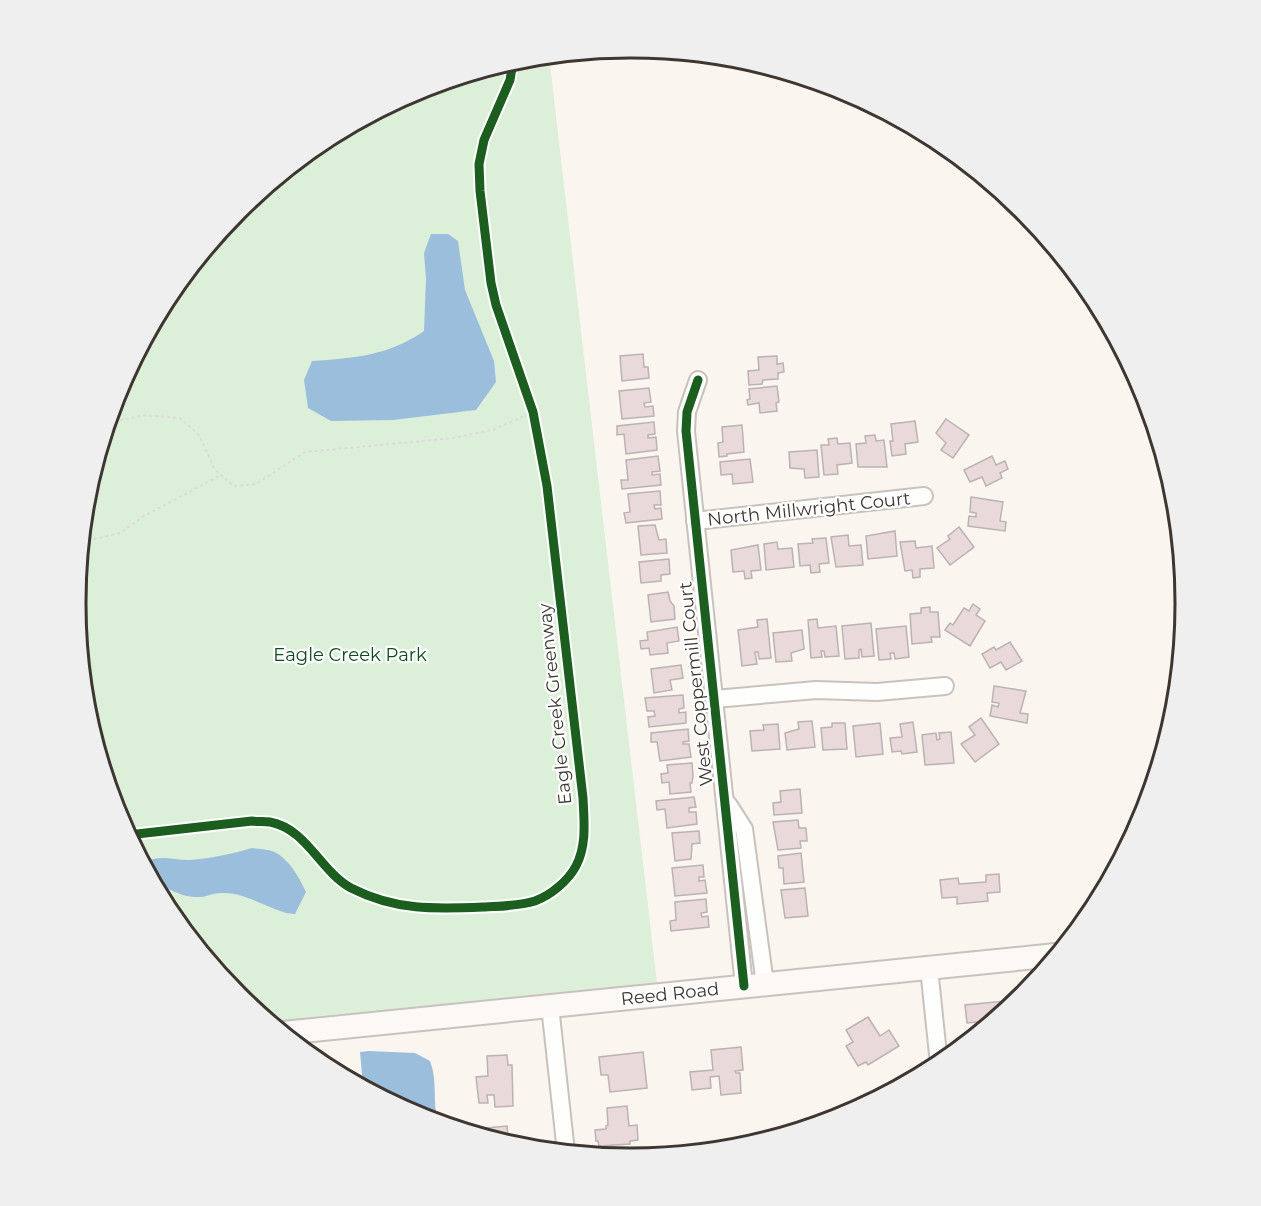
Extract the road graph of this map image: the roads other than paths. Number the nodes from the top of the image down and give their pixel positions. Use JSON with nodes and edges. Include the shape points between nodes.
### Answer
{"nodes":[{"id":1,"x":698,"y":380,"type":"dead end"},
{"id":2,"x":924,"y":496,"type":"dead end"},
{"id":3,"x":695,"y":521,"type":"junction"},
{"id":4,"x":945,"y":686,"type":"dead end"},
{"id":5,"x":715,"y":699,"type":"junction"},
{"id":6,"x":1045,"y":956,"type":"edge"},
{"id":7,"x":929,"y":968,"type":"junction"},
{"id":8,"x":755,"y":985,"type":"junction"},
{"id":9,"x":550,"y":1006,"type":"junction"},
{"id":10,"x":295,"y":1032,"type":"edge"},
{"id":11,"x":938,"y":1053,"type":"edge"},
{"id":12,"x":565,"y":1144,"type":"edge"}],
"edges":[{"from":1,"to":3,"type":"street","name":"West Coppermill Court","via":[[687,412],[686,431]]},
{"from":2,"to":3,"type":"street","name":"North Millwright Court"},
{"from":3,"to":5,"type":"street","name":"West Coppermill Court"},
{"from":4,"to":5,"type":"street","via":[[877,692],[816,690]]},
{"from":5,"to":8,"type":"street","name":"West Coppermill Court","via":[[725,801],[744,829]]},
{"from":6,"to":7,"type":"main road","name":"Reed Road"},
{"from":7,"to":8,"type":"main road","name":"Reed Road"},
{"from":7,"to":11,"type":"street"},
{"from":8,"to":9,"type":"main road","name":"Reed Road"},
{"from":9,"to":10,"type":"main road","name":"Reed Road"},
{"from":9,"to":12,"type":"street"}]}
